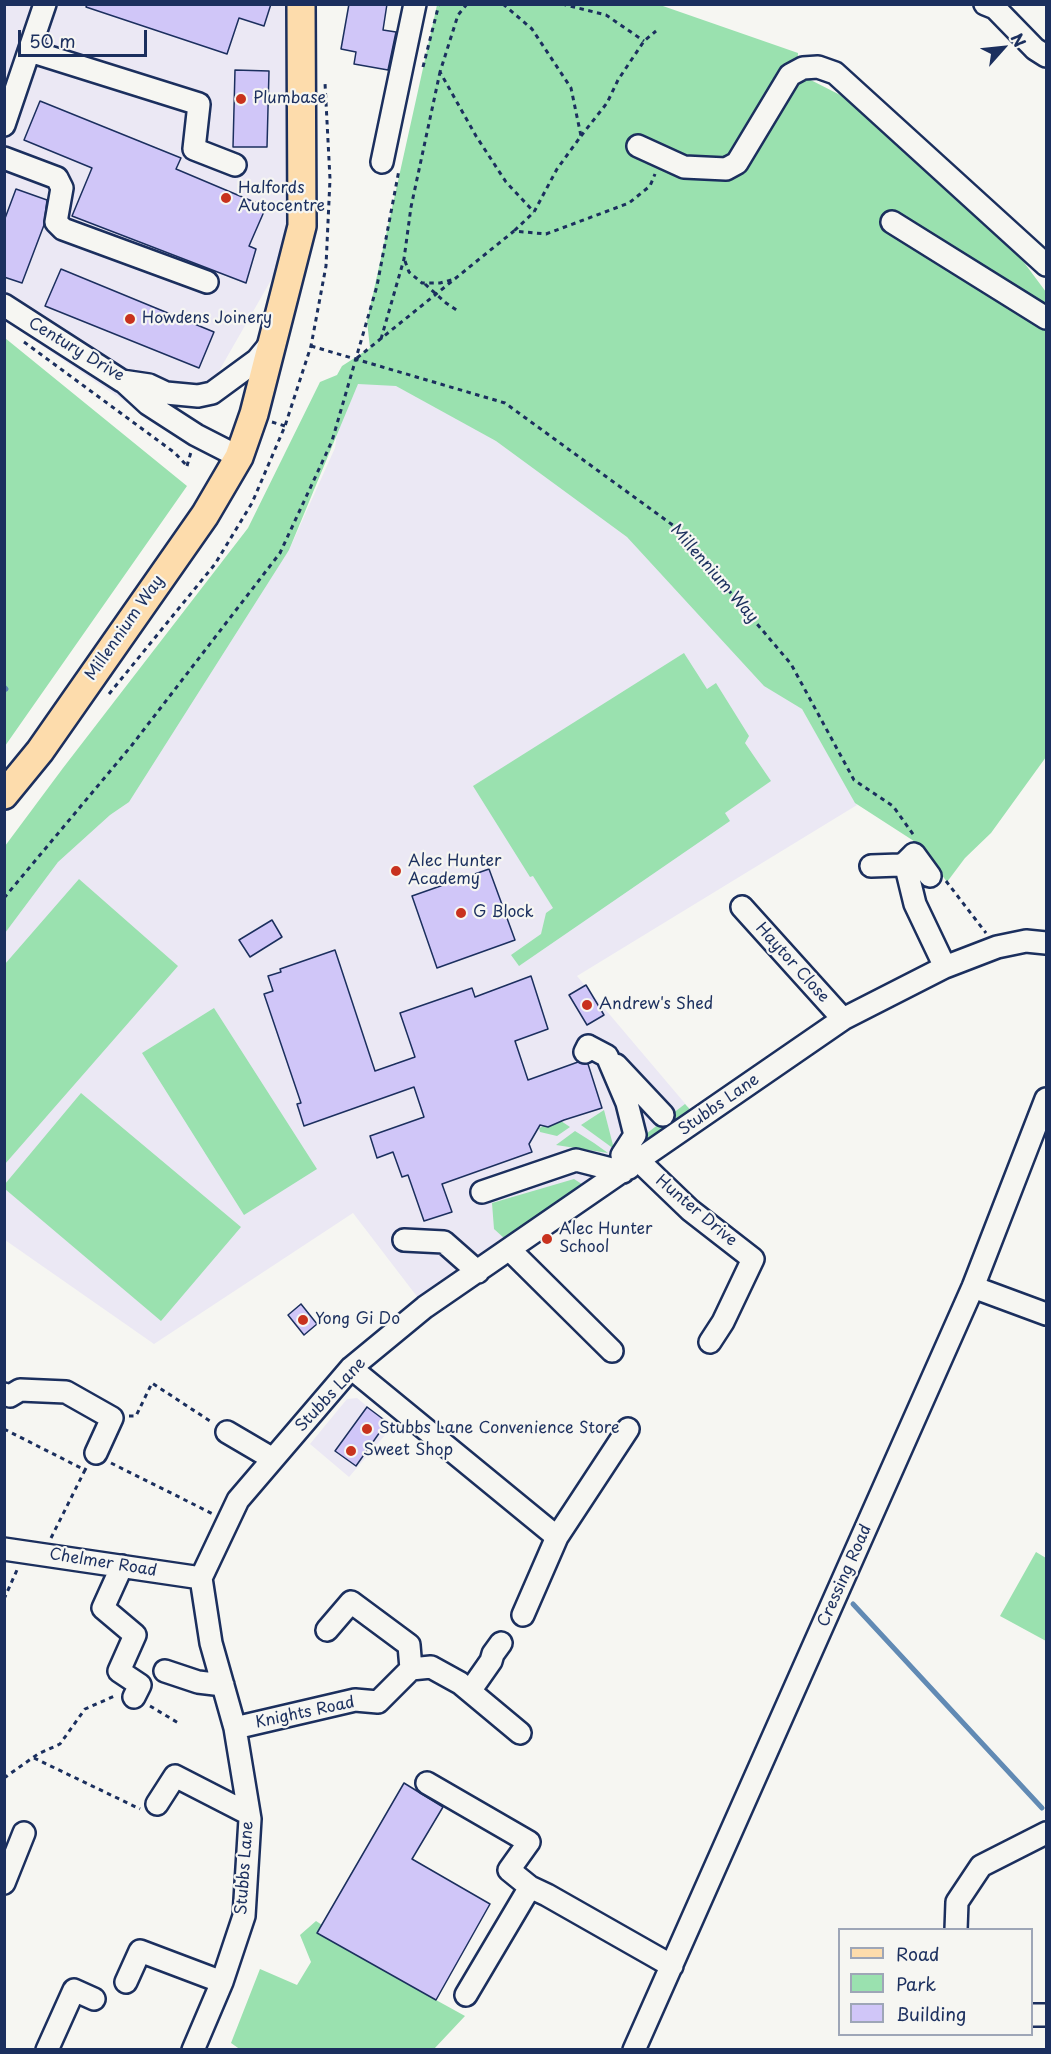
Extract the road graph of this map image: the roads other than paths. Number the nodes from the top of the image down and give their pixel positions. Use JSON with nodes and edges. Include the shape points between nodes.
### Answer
{"nodes":[{"id":1,"x":45,"y":4,"type":"edge"},
{"id":2,"x":301,"y":4,"type":"edge"},
{"id":3,"x":415,"y":4,"type":"edge"},
{"id":4,"x":985,"y":4,"type":"edge"},
{"id":5,"x":30,"y":51,"type":"junction"},
{"id":6,"x":1047,"y":56,"type":"edge"},
{"id":7,"x":4,"y":125,"type":"edge"},
{"id":8,"x":638,"y":146,"type":"dead end"},
{"id":9,"x":4,"y":158,"type":"edge"},
{"id":10,"x":391,"y":162,"type":"road end"},
{"id":11,"x":235,"y":165,"type":"dead end"},
{"id":12,"x":892,"y":222,"type":"dead end"},
{"id":13,"x":1047,"y":265,"type":"edge"},
{"id":14,"x":207,"y":282,"type":"dead end"},
{"id":15,"x":4,"y":305,"type":"edge"},
{"id":16,"x":1047,"y":318,"type":"edge"},
{"id":17,"x":273,"y":340,"type":"junction"},
{"id":18,"x":122,"y":381,"type":"junction"},
{"id":19,"x":239,"y":457,"type":"junction"},
{"id":20,"x":4,"y":795,"type":"edge"},
{"id":21,"x":898,"y":857,"type":"junction"},
{"id":22,"x":871,"y":866,"type":"dead end"},
{"id":23,"x":935,"y":874,"type":"road end"},
{"id":24,"x":742,"y":907,"type":"dead end"},
{"id":25,"x":1047,"y":943,"type":"edge"},
{"id":26,"x":945,"y":967,"type":"junction"},
{"id":27,"x":843,"y":1019,"type":"junction"},
{"id":28,"x":585,"y":1052,"type":"dead end"},
{"id":29,"x":607,"y":1056,"type":"junction"},
{"id":30,"x":1047,"y":1099,"type":"edge"},
{"id":31,"x":663,"y":1115,"type":"dead end"},
{"id":32,"x":630,"y":1167,"type":"junction"},
{"id":33,"x":482,"y":1192,"type":"dead end"},
{"id":34,"x":404,"y":1240,"type":"dead end"},
{"id":35,"x":510,"y":1250,"type":"junction"},
{"id":36,"x":478,"y":1272,"type":"junction"},
{"id":37,"x":973,"y":1287,"type":"junction"},
{"id":38,"x":1047,"y":1314,"type":"edge"},
{"id":39,"x":710,"y":1342,"type":"dead end"},
{"id":40,"x":612,"y":1351,"type":"dead end"},
{"id":41,"x":351,"y":1368,"type":"junction"},
{"id":42,"x":4,"y":1394,"type":"edge"},
{"id":43,"x":628,"y":1429,"type":"dead end"},
{"id":44,"x":227,"y":1432,"type":"road end"},
{"id":45,"x":273,"y":1459,"type":"junction"},
{"id":46,"x":93,"y":1461,"type":"road end"},
{"id":47,"x":557,"y":1537,"type":"junction"},
{"id":48,"x":4,"y":1548,"type":"edge"},
{"id":49,"x":122,"y":1566,"type":"junction"},
{"id":50,"x":201,"y":1578,"type":"junction"},
{"id":51,"x":523,"y":1615,"type":"dead end"},
{"id":52,"x":327,"y":1630,"type":"dead end"},
{"id":53,"x":501,"y":1643,"type":"dead end"},
{"id":54,"x":411,"y":1670,"type":"junction"},
{"id":55,"x":165,"y":1671,"type":"dead end"},
{"id":56,"x":223,"y":1685,"type":"junction"},
{"id":57,"x":470,"y":1691,"type":"junction"},
{"id":58,"x":134,"y":1697,"type":"road end"},
{"id":59,"x":235,"y":1728,"type":"junction"},
{"id":60,"x":520,"y":1733,"type":"dead end"},
{"id":61,"x":427,"y":1783,"type":"dead end"},
{"id":62,"x":157,"y":1804,"type":"road end"},
{"id":63,"x":249,"y":1814,"type":"junction"},
{"id":64,"x":24,"y":1833,"type":"dead end"},
{"id":65,"x":1047,"y":1833,"type":"edge"},
{"id":66,"x":4,"y":1883,"type":"edge"},
{"id":67,"x":530,"y":1887,"type":"junction"},
{"id":68,"x":956,"y":1928,"type":"edge"},
{"id":69,"x":672,"y":1966,"type":"junction"},
{"id":70,"x":126,"y":1982,"type":"dead end"},
{"id":71,"x":222,"y":1982,"type":"junction"},
{"id":72,"x":466,"y":1995,"type":"dead end"},
{"id":73,"x":94,"y":1999,"type":"dead end"},
{"id":74,"x":47,"y":2049,"type":"edge"},
{"id":75,"x":193,"y":2049,"type":"edge"},
{"id":76,"x":634,"y":2049,"type":"edge"}],
"edges":[{"from":1,"to":5,"type":"street"},
{"from":2,"to":17,"type":"main road","name":"Millennium Way","via":[[302,226]]},
{"from":3,"to":10,"type":"street"},
{"from":4,"to":6,"type":"street","via":[[995,8]]},
{"from":5,"to":7,"type":"street"},
{"from":5,"to":11,"type":"street","via":[[199,104],[194,148]]},
{"from":8,"to":13,"type":"street","via":[[684,167],[726,169],[737,163],[790,75],[803,68],[818,67],[835,73]]},
{"from":9,"to":14,"type":"street","via":[[57,178],[62,188],[56,222],[63,230]]},
{"from":12,"to":16,"type":"street"},
{"from":15,"to":18,"type":"street","name":"Century Drive"},
{"from":17,"to":18,"type":"street","name":"Century Drive","via":[[257,360],[212,393],[166,393]]},
{"from":17,"to":19,"type":"main road","name":"Millennium Way"},
{"from":18,"to":19,"type":"street","via":[[148,404]]},
{"from":19,"to":20,"type":"main road","name":"Millennium Way","via":[[205,515]]},
{"from":21,"to":22,"type":"street","via":[[900,865]]},
{"from":21,"to":23,"type":"street","via":[[914,854]]},
{"from":21,"to":26,"type":"street"},
{"from":24,"to":27,"type":"street","name":"Haytor Close"},
{"from":25,"to":26,"type":"street","name":"Stubbs Lane","via":[[1026,941]]},
{"from":26,"to":27,"type":"street","name":"Stubbs Lane"},
{"from":27,"to":32,"type":"street","name":"Stubbs Lane"},
{"from":28,"to":29,"type":"street","via":[[588,1046]]},
{"from":29,"to":31,"type":"street"},
{"from":29,"to":32,"type":"street","via":[[627,1102],[635,1135],[622,1155]]},
{"from":30,"to":37,"type":"street","name":"Cressing Road"},
{"from":32,"to":33,"type":"street","via":[[576,1160]]},
{"from":32,"to":35,"type":"street","name":"Stubbs Lane"},
{"from":32,"to":39,"type":"street","name":"Hunter Drive","via":[[753,1259]]},
{"from":34,"to":36,"type":"street","via":[[444,1242]]},
{"from":35,"to":36,"type":"street","name":"Stubbs Lane"},
{"from":35,"to":40,"type":"street"},
{"from":36,"to":41,"type":"street","name":"Stubbs Lane","via":[[425,1307]]},
{"from":37,"to":38,"type":"street"},
{"from":37,"to":69,"type":"street","name":"Cressing Road"},
{"from":41,"to":45,"type":"street","name":"Stubbs Lane"},
{"from":41,"to":47,"type":"street"},
{"from":42,"to":46,"type":"street","via":[[10,1396],[20,1390],[66,1392],[112,1418]]},
{"from":43,"to":47,"type":"street"},
{"from":44,"to":45,"type":"street"},
{"from":45,"to":50,"type":"street","name":"Stubbs Lane","via":[[238,1500]]},
{"from":47,"to":51,"type":"street"},
{"from":48,"to":49,"type":"street","name":"Chelmer Road"},
{"from":49,"to":50,"type":"street","name":"Chelmer Road"},
{"from":49,"to":58,"type":"street","via":[[103,1608],[135,1635],[119,1671],[140,1685]]},
{"from":50,"to":56,"type":"street","name":"Stubbs Lane","via":[[211,1643]]},
{"from":52,"to":54,"type":"street","via":[[351,1602],[409,1646]]},
{"from":53,"to":57,"type":"street"},
{"from":54,"to":57,"type":"street","via":[[431,1667]]},
{"from":54,"to":59,"type":"street","name":"Knights Road","via":[[378,1702],[355,1700]]},
{"from":55,"to":56,"type":"street"},
{"from":56,"to":59,"type":"street","name":"Stubbs Lane"},
{"from":57,"to":60,"type":"street"},
{"from":59,"to":63,"type":"street","name":"Stubbs Lane"},
{"from":61,"to":67,"type":"street","via":[[529,1842],[509,1870]]},
{"from":62,"to":63,"type":"street","via":[[175,1776]]},
{"from":63,"to":71,"type":"street","name":"Stubbs Lane","via":[[244,1916]]},
{"from":64,"to":66,"type":"street"},
{"from":65,"to":68,"type":"street","via":[[981,1866],[957,1902]]},
{"from":67,"to":69,"type":"street"},
{"from":67,"to":72,"type":"street"},
{"from":69,"to":76,"type":"street","name":"Cressing Road"},
{"from":70,"to":71,"type":"street","via":[[140,1951]]},
{"from":71,"to":75,"type":"street","name":"Stubbs Lane"},
{"from":73,"to":74,"type":"street","via":[[74,1990]]}]}
